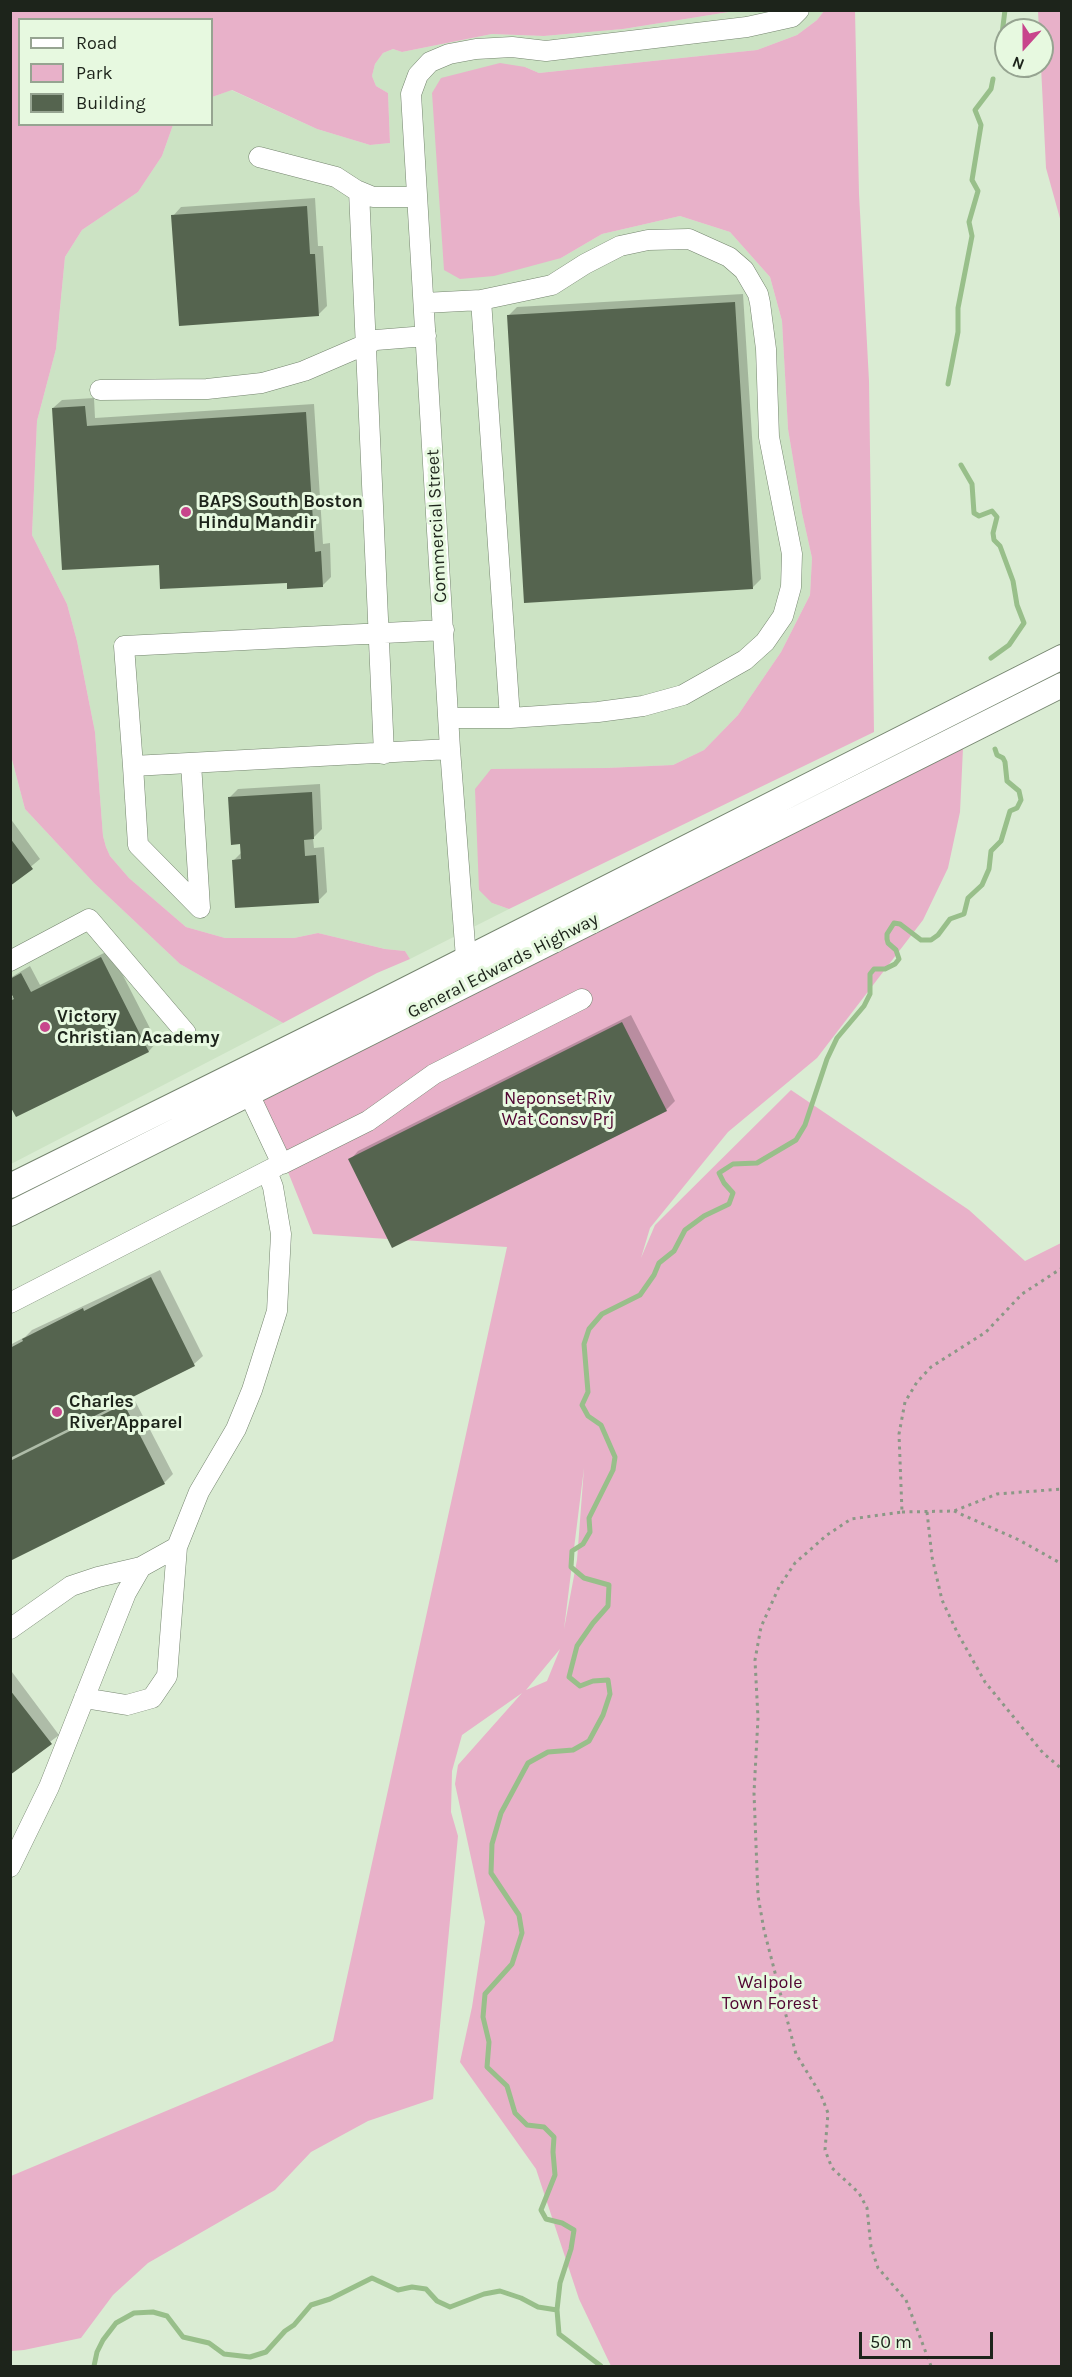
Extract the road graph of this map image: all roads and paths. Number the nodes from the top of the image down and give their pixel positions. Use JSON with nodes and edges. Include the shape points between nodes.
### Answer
{"nodes":[{"id":1,"x":799,"y":10,"type":"edge"},
{"id":2,"x":259,"y":157,"type":"dead end"},
{"id":3,"x":358,"y":191,"type":"junction"},
{"id":4,"x":417,"y":197,"type":"junction"},
{"id":5,"x":481,"y":300,"type":"junction"},
{"id":6,"x":424,"y":303,"type":"junction"},
{"id":7,"x":426,"y":336,"type":"junction"},
{"id":8,"x":364,"y":344,"type":"junction"},
{"id":9,"x":100,"y":390,"type":"dead end"},
{"id":10,"x":444,"y":630,"type":"junction"},
{"id":11,"x":378,"y":633,"type":"junction"},
{"id":12,"x":1062,"y":657,"type":"edge"},
{"id":13,"x":1062,"y":685,"type":"edge"},
{"id":14,"x":449,"y":718,"type":"junction"},
{"id":15,"x":510,"y":718,"type":"junction"},
{"id":16,"x":450,"y":749,"type":"junction"},
{"id":17,"x":384,"y":754,"type":"junction"},
{"id":18,"x":191,"y":763,"type":"junction"},
{"id":19,"x":133,"y":766,"type":"junction"},
{"id":20,"x":466,"y":958,"type":"junction"},
{"id":21,"x":10,"y":961,"type":"edge"},
{"id":22,"x":582,"y":999,"type":"dead end"},
{"id":23,"x":186,"y":1033,"type":"dead end"},
{"id":24,"x":249,"y":1094,"type":"junction"},
{"id":25,"x":274,"y":1167,"type":"junction"},
{"id":26,"x":10,"y":1186,"type":"edge"},
{"id":27,"x":10,"y":1214,"type":"edge"},
{"id":28,"x":1062,"y":1268,"type":"edge"},
{"id":29,"x":10,"y":1303,"type":"edge"},
{"id":30,"x":1062,"y":1489,"type":"edge"},
{"id":31,"x":954,"y":1511,"type":"junction"},
{"id":32,"x":902,"y":1512,"type":"junction"},
{"id":33,"x":927,"y":1512,"type":"junction"},
{"id":34,"x":177,"y":1547,"type":"junction"},
{"id":35,"x":1062,"y":1564,"type":"edge"},
{"id":36,"x":141,"y":1567,"type":"junction"},
{"id":37,"x":10,"y":1629,"type":"edge"},
{"id":38,"x":84,"y":1698,"type":"junction"},
{"id":39,"x":1062,"y":1769,"type":"edge"},
{"id":40,"x":10,"y":1867,"type":"edge"},
{"id":41,"x":931,"y":2367,"type":"edge"}],
"edges":[{"from":1,"to":4,"type":"street","name":"Commercial Street","via":[[792,17],[736,29],[546,51],[512,47],[476,49],[430,62],[418,75],[411,94]]},
{"from":2,"to":3,"type":"street","via":[[336,177]]},
{"from":3,"to":4,"type":"street","via":[[380,198]]},
{"from":3,"to":8,"type":"street"},
{"from":4,"to":6,"type":"street","name":"Commercial Street"},
{"from":5,"to":6,"type":"street"},
{"from":5,"to":15,"type":"street"},
{"from":5,"to":15,"type":"street","via":[[552,285],[632,242],[689,239],[729,256],[744,270],[760,303],[769,436],[792,554],[791,587],[783,616],[765,642],[719,676],[683,695],[643,706]]},
{"from":6,"to":7,"type":"street","name":"Commercial Street"},
{"from":7,"to":8,"type":"street"},
{"from":7,"to":10,"type":"street","name":"Commercial Street"},
{"from":8,"to":9,"type":"street","via":[[303,371],[262,383],[207,389]]},
{"from":8,"to":11,"type":"street"},
{"from":10,"to":11,"type":"street"},
{"from":10,"to":14,"type":"street","name":"Commercial Street"},
{"from":11,"to":17,"type":"street"},
{"from":11,"to":19,"type":"street","via":[[124,646]]},
{"from":12,"to":20,"type":"main road","name":"General Edwards Highway"},
{"from":13,"to":24,"type":"main road","name":"General Edwards Highway"},
{"from":14,"to":15,"type":"street"},
{"from":14,"to":16,"type":"street","name":"Commercial Street"},
{"from":16,"to":17,"type":"street"},
{"from":16,"to":20,"type":"street","name":"Commercial Street"},
{"from":17,"to":18,"type":"street"},
{"from":18,"to":19,"type":"street"},
{"from":18,"to":19,"type":"street","via":[[200,908],[138,845]]},
{"from":20,"to":26,"type":"main road","name":"General Edwards Highway"},
{"from":21,"to":23,"type":"street","via":[[89,919]]},
{"from":22,"to":25,"type":"street","via":[[434,1074],[368,1121]]},
{"from":24,"to":25,"type":"street"},
{"from":24,"to":27,"type":"main road","name":"General Edwards Highway"},
{"from":25,"to":29,"type":"street"},
{"from":25,"to":34,"type":"street","via":[[281,1234],[277,1311],[240,1419],[199,1492]]},
{"from":28,"to":32,"type":"path","via":[[1022,1294],[986,1332],[931,1367],[916,1382],[905,1402],[899,1434]]},
{"from":30,"to":31,"type":"path","via":[[997,1494]]},
{"from":31,"to":33,"type":"path"},
{"from":31,"to":35,"type":"path"},
{"from":32,"to":33,"type":"path"},
{"from":32,"to":41,"type":"path","via":[[851,1519],[795,1563],[779,1587],[760,1627],[755,1660],[759,1718],[754,1793],[758,1896],[764,1930],[796,2054],[828,2113],[825,2150],[832,2168],[859,2193],[867,2208],[871,2247],[879,2268],[906,2300]]},
{"from":33,"to":39,"type":"path","via":[[942,1600],[957,1632],[985,1683],[1043,1753]]},
{"from":34,"to":36,"type":"street"},
{"from":34,"to":38,"type":"street","via":[[167,1676],[152,1698],[127,1705]]},
{"from":36,"to":37,"type":"street","via":[[71,1586]]},
{"from":36,"to":38,"type":"street","via":[[126,1593]]},
{"from":38,"to":40,"type":"street","via":[[49,1787]]}]}
